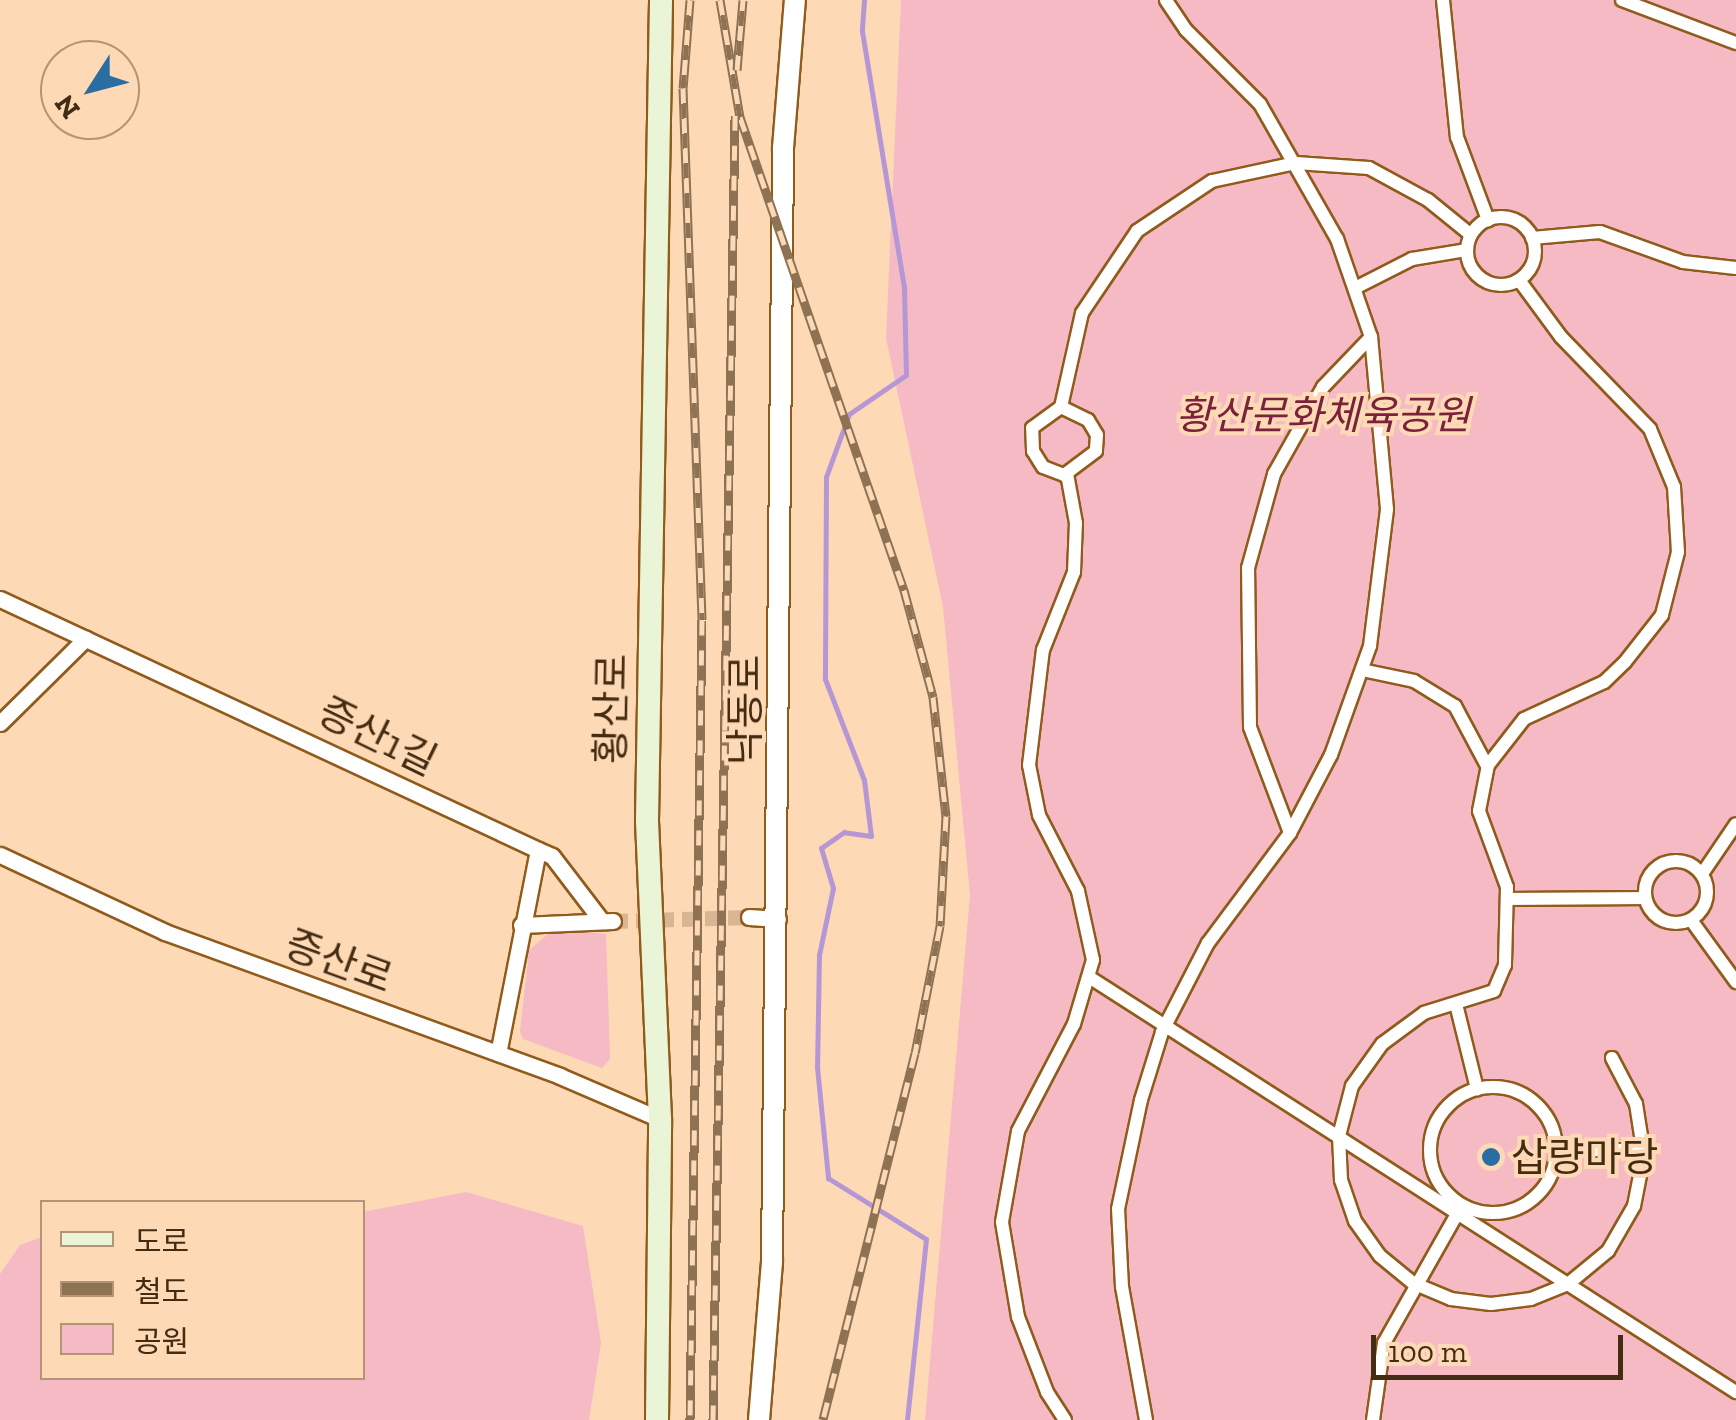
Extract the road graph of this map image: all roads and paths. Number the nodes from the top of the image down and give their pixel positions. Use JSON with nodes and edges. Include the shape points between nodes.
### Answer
{"nodes":[{"id":1,"x":661,"y":0,"type":"edge"},
{"id":2,"x":794,"y":0,"type":"edge"},
{"id":3,"x":1166,"y":0,"type":"edge"},
{"id":4,"x":1443,"y":0,"type":"edge"},
{"id":5,"x":1622,"y":0,"type":"edge"},
{"id":6,"x":1736,"y":42,"type":"edge"},
{"id":7,"x":1296,"y":162,"type":"junction"},
{"id":8,"x":1488,"y":220,"type":"junction"},
{"id":9,"x":1471,"y":235,"type":"junction"},
{"id":10,"x":1532,"y":238,"type":"junction"},
{"id":11,"x":1467,"y":250,"type":"junction"},
{"id":12,"x":1736,"y":268,"type":"edge"},
{"id":13,"x":1519,"y":280,"type":"junction"},
{"id":14,"x":1358,"y":287,"type":"junction"},
{"id":15,"x":1371,"y":337,"type":"junction"},
{"id":16,"x":1061,"y":408,"type":"junction"},
{"id":17,"x":1067,"y":474,"type":"junction"},
{"id":18,"x":0,"y":599,"type":"edge"},
{"id":19,"x":86,"y":638,"type":"junction"},
{"id":20,"x":1362,"y":670,"type":"junction"},
{"id":21,"x":0,"y":723,"type":"edge"},
{"id":22,"x":1487,"y":766,"type":"junction"},
{"id":23,"x":1736,"y":824,"type":"edge"},
{"id":24,"x":1290,"y":833,"type":"junction"},
{"id":25,"x":538,"y":850,"type":"junction"},
{"id":26,"x":0,"y":855,"type":"edge"},
{"id":27,"x":1702,"y":874,"type":"junction"},
{"id":28,"x":1645,"y":898,"type":"junction"},
{"id":29,"x":1508,"y":900,"type":"junction"},
{"id":30,"x":750,"y":918,"type":"tunnel mouth"},
{"id":31,"x":778,"y":919,"type":"junction"},
{"id":32,"x":1690,"y":920,"type":"junction"},
{"id":33,"x":521,"y":925,"type":"junction"},
{"id":34,"x":1088,"y":977,"type":"junction"},
{"id":35,"x":1736,"y":982,"type":"edge"},
{"id":36,"x":1456,"y":1004,"type":"junction"},
{"id":37,"x":1165,"y":1027,"type":"junction"},
{"id":38,"x":498,"y":1053,"type":"junction"},
{"id":39,"x":1612,"y":1058,"type":"dead end"},
{"id":40,"x":1477,"y":1089,"type":"junction"},
{"id":41,"x":660,"y":1119,"type":"junction"},
{"id":42,"x":1338,"y":1136,"type":"junction"},
{"id":43,"x":1557,"y":1150,"type":"junction"},
{"id":44,"x":1644,"y":1150,"type":"junction"},
{"id":45,"x":1457,"y":1214,"type":"junction"},
{"id":46,"x":1414,"y":1283,"type":"junction"},
{"id":47,"x":1568,"y":1284,"type":"junction"},
{"id":48,"x":1736,"y":1392,"type":"edge"},
{"id":49,"x":658,"y":1420,"type":"edge"},
{"id":50,"x":760,"y":1420,"type":"edge"},
{"id":51,"x":1065,"y":1420,"type":"edge"},
{"id":52,"x":1146,"y":1420,"type":"edge"},
{"id":53,"x":1373,"y":1420,"type":"edge"}],
"edges":[{"from":1,"to":41,"type":"main road","name":"황산로","via":[[647,820]]},
{"from":2,"to":31,"type":"street","name":"낙동로","via":[[783,148]]},
{"from":3,"to":7,"type":"street","via":[[1186,30],[1260,104]]},
{"from":4,"to":8,"type":"street","via":[[1457,137]]},
{"from":5,"to":6,"type":"street"},
{"from":7,"to":9,"type":"street","via":[[1369,168],[1428,200]]},
{"from":7,"to":14,"type":"street"},
{"from":7,"to":16,"type":"street","via":[[1212,181],[1138,231],[1082,313]]},
{"from":8,"to":9,"type":"street"},
{"from":8,"to":10,"type":"street","via":[[1516,221]]},
{"from":9,"to":11,"type":"street"},
{"from":10,"to":12,"type":"street","via":[[1600,232],[1683,262]]},
{"from":10,"to":13,"type":"street","via":[[1534,260]]},
{"from":11,"to":13,"type":"street","via":[[1480,278],[1500,286]]},
{"from":11,"to":14,"type":"street","via":[[1412,259]]},
{"from":13,"to":22,"type":"street","via":[[1561,337],[1650,429],[1674,486],[1678,552],[1662,615],[1626,662],[1604,682],[1524,719]]},
{"from":14,"to":15,"type":"street"},
{"from":15,"to":20,"type":"street","via":[[1387,508]]},
{"from":15,"to":24,"type":"street","via":[[1324,386],[1274,474],[1248,568],[1250,727]]},
{"from":16,"to":17,"type":"street","via":[[1088,420],[1096,435],[1096,451]]},
{"from":16,"to":17,"type":"street","via":[[1041,417],[1031,438],[1043,467]]},
{"from":17,"to":34,"type":"street","via":[[1076,523],[1074,572],[1039,668],[1028,765],[1039,814],[1088,924]]},
{"from":18,"to":19,"type":"street","name":"증산1길"},
{"from":19,"to":21,"type":"street"},
{"from":19,"to":25,"type":"street","name":"증산1길"},
{"from":20,"to":22,"type":"street","via":[[1414,681],[1455,706]]},
{"from":20,"to":24,"type":"street","via":[[1331,754]]},
{"from":22,"to":29,"type":"street","via":[[1479,811]]},
{"from":23,"to":27,"type":"street"},
{"from":24,"to":37,"type":"street","via":[[1208,943]]},
{"from":25,"to":33,"type":"street"},
{"from":25,"to":33,"type":"street","name":"증산1길","via":[[552,856],[607,921]]},
{"from":26,"to":38,"type":"street","name":"증산로","via":[[165,932]]},
{"from":27,"to":28,"type":"street","via":[[1686,862],[1666,862],[1650,874]]},
{"from":27,"to":32,"type":"street","via":[[1705,905]]},
{"from":28,"to":29,"type":"street"},
{"from":28,"to":32,"type":"street","via":[[1660,919]]},
{"from":29,"to":36,"type":"street","via":[[1510,940],[1494,991]]},
{"from":30,"to":31,"type":"street"},
{"from":31,"to":50,"type":"street","name":"낙동로","via":[[772,1262]]},
{"from":32,"to":35,"type":"street"},
{"from":33,"to":38,"type":"street"},
{"from":34,"to":37,"type":"street"},
{"from":34,"to":51,"type":"street","via":[[1074,1024],[1018,1130],[1002,1222],[1018,1317],[1046,1392]]},
{"from":36,"to":40,"type":"street"},
{"from":36,"to":42,"type":"street","via":[[1424,1013],[1382,1044],[1352,1086]]},
{"from":37,"to":42,"type":"street"},
{"from":37,"to":52,"type":"street","via":[[1118,1209],[1122,1287]]},
{"from":38,"to":41,"type":"street","name":"증산로"},
{"from":39,"to":44,"type":"street","via":[[1636,1104]]},
{"from":40,"to":43,"type":"street","via":[[1524,1095],[1541,1109]]},
{"from":40,"to":43,"type":"street","via":[[1448,1105],[1430,1141],[1438,1181],[1451,1197],[1468,1208],[1509,1212],[1544,1188]]},
{"from":41,"to":49,"type":"main road","name":"황산로"},
{"from":42,"to":45,"type":"street"},
{"from":42,"to":46,"type":"street","via":[[1341,1180],[1355,1220],[1380,1256]]},
{"from":43,"to":44,"type":"street"},
{"from":44,"to":47,"type":"street","via":[[1634,1206],[1608,1251]]},
{"from":45,"to":46,"type":"street"},
{"from":45,"to":47,"type":"street"},
{"from":46,"to":47,"type":"street","via":[[1451,1299],[1491,1304],[1530,1300]]},
{"from":46,"to":53,"type":"street","via":[[1375,1371]]},
{"from":47,"to":48,"type":"street"}]}
